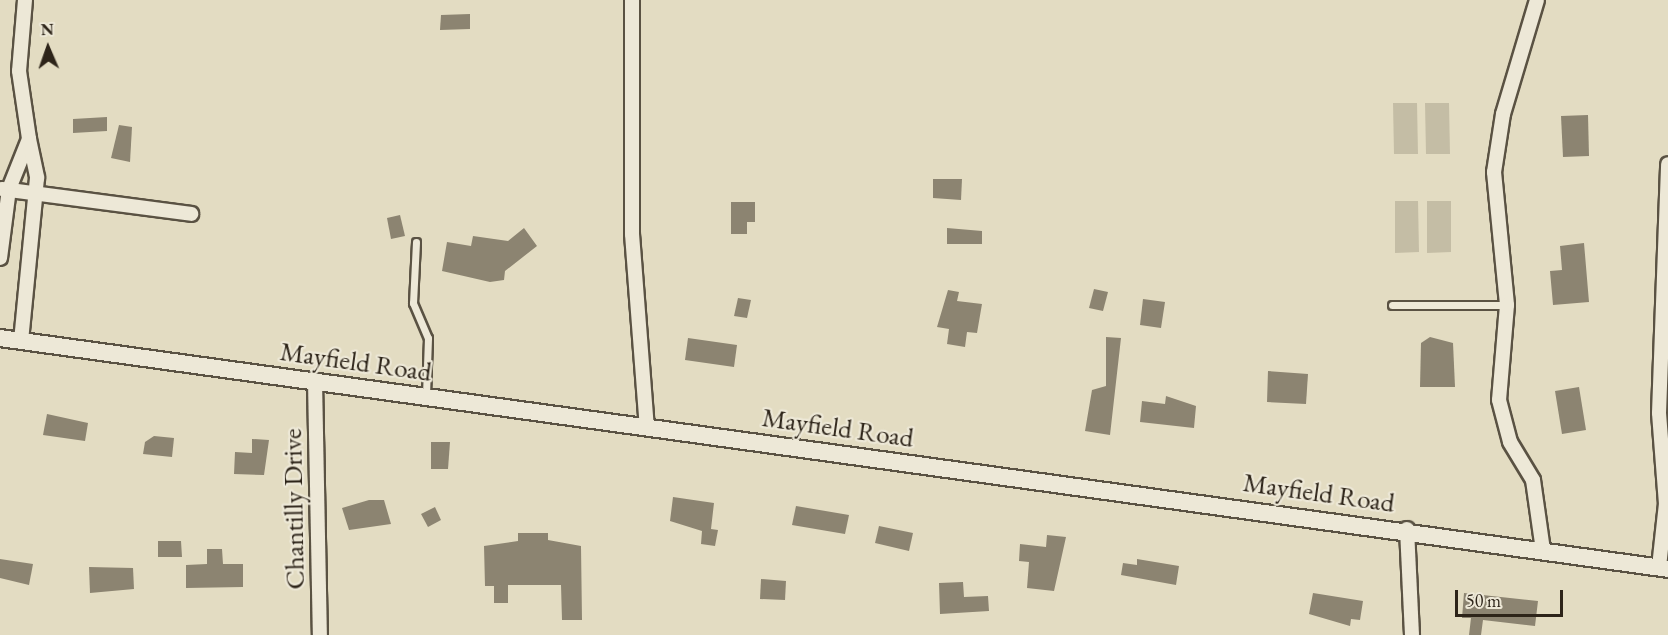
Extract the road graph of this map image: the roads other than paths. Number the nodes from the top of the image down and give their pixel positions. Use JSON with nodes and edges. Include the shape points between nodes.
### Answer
{"nodes":[{"id":1,"x":26,"y":0,"type":"edge"},
{"id":2,"x":632,"y":0,"type":"edge"},
{"id":3,"x":1537,"y":0,"type":"edge"},
{"id":4,"x":29,"y":139,"type":"junction"},
{"id":5,"x":1668,"y":164,"type":"edge"},
{"id":6,"x":4,"y":189,"type":"edge"},
{"id":7,"x":36,"y":194,"type":"junction"},
{"id":8,"x":191,"y":214,"type":"dead end"},
{"id":9,"x":416,"y":242,"type":"dead end"},
{"id":10,"x":0,"y":258,"type":"edge"},
{"id":11,"x":1392,"y":305,"type":"dead end"},
{"id":12,"x":1508,"y":305,"type":"junction"},
{"id":13,"x":0,"y":338,"type":"edge"},
{"id":14,"x":21,"y":340,"type":"junction"},
{"id":15,"x":315,"y":381,"type":"junction"},
{"id":16,"x":426,"y":396,"type":"junction"},
{"id":17,"x":647,"y":428,"type":"junction"},
{"id":18,"x":1407,"y":529,"type":"junction"},
{"id":19,"x":1543,"y":550,"type":"junction"},
{"id":20,"x":1664,"y":568,"type":"edge"},
{"id":21,"x":320,"y":635,"type":"edge"},
{"id":22,"x":1413,"y":635,"type":"edge"}],
"edges":[{"from":1,"to":4,"type":"street","via":[[20,71]]},
{"from":2,"to":17,"type":"street","via":[[632,234]]},
{"from":3,"to":12,"type":"street","via":[[1503,114],[1494,172]]},
{"from":4,"to":6,"type":"street"},
{"from":4,"to":7,"type":"street"},
{"from":5,"to":20,"type":"street","via":[[1659,413],[1666,504]]},
{"from":6,"to":7,"type":"street"},
{"from":6,"to":10,"type":"street"},
{"from":7,"to":8,"type":"street"},
{"from":7,"to":14,"type":"street"},
{"from":9,"to":16,"type":"lane","via":[[412,295],[428,338]]},
{"from":11,"to":12,"type":"lane"},
{"from":12,"to":19,"type":"street","via":[[1499,400],[1510,442],[1533,480]]},
{"from":13,"to":14,"type":"street","name":"Mayfield Road"},
{"from":14,"to":15,"type":"street","name":"Mayfield Road"},
{"from":15,"to":16,"type":"street","name":"Mayfield Road"},
{"from":15,"to":21,"type":"street","name":"Chantilly Drive"},
{"from":16,"to":17,"type":"street","name":"Mayfield Road"},
{"from":17,"to":18,"type":"street","name":"Mayfield Road"},
{"from":18,"to":19,"type":"street","name":"Mayfield Road"},
{"from":18,"to":22,"type":"street"},
{"from":19,"to":20,"type":"street","name":"Mayfield Road"}]}
